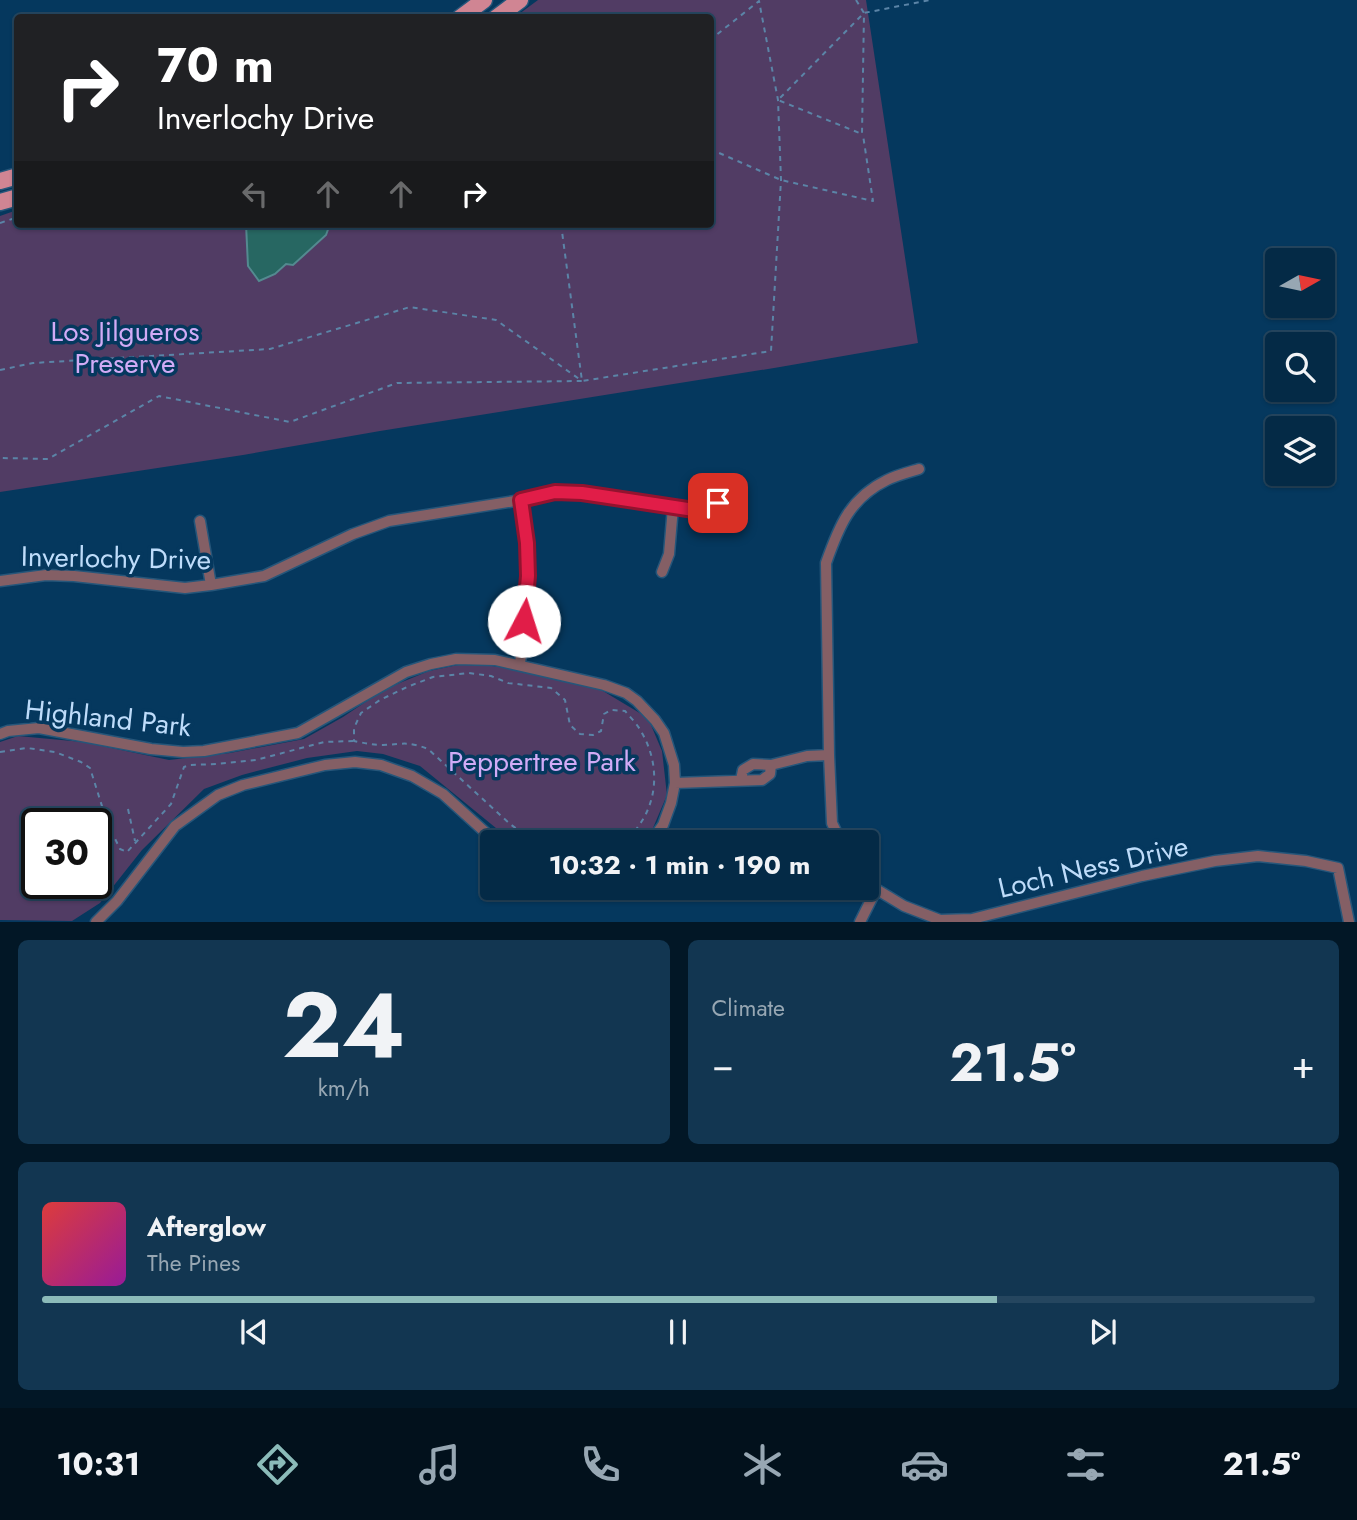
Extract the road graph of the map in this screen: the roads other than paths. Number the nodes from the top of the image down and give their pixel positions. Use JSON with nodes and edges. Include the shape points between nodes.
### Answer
{"nodes":[{"id":1,"x":484,"y":0,"type":"edge"},
{"id":2,"x":520,"y":0,"type":"edge"},
{"id":3,"x":465,"y":14,"type":"edge"},
{"id":4,"x":501,"y":14,"type":"edge"},
{"id":5,"x":919,"y":469,"type":"dead end"},
{"id":6,"x":521,"y":500,"type":"junction"},
{"id":7,"x":718,"y":503,"type":"dead end"},
{"id":8,"x":673,"y":508,"type":"junction"},
{"id":9,"x":200,"y":521,"type":"dead end"},
{"id":10,"x":662,"y":572,"type":"dead end"},
{"id":11,"x":0,"y":581,"type":"edge"},
{"id":12,"x":211,"y":585,"type":"junction"},
{"id":13,"x":520,"y":665,"type":"junction"},
{"id":14,"x":0,"y":734,"type":"edge"},
{"id":15,"x":829,"y":755,"type":"junction"},
{"id":16,"x":771,"y":765,"type":"junction"},
{"id":17,"x":741,"y":779,"type":"junction"},
{"id":18,"x":675,"y":783,"type":"junction"},
{"id":19,"x":483,"y":830,"type":"edge"},
{"id":20,"x":659,"y":830,"type":"edge"},
{"id":21,"x":835,"y":830,"type":"edge"},
{"id":22,"x":879,"y":892,"type":"edge"},
{"id":23,"x":871,"y":900,"type":"edge"},
{"id":24,"x":96,"y":922,"type":"edge"},
{"id":25,"x":860,"y":922,"type":"edge"},
{"id":26,"x":1349,"y":922,"type":"edge"}],
"edges":[{"from":1,"to":3,"type":"main road"},
{"from":2,"to":4,"type":"main road"},
{"from":5,"to":15,"type":"street","via":[[888,479],[865,494],[848,512],[825,562]]},
{"from":6,"to":8,"type":"street","name":"Inverlochy Drive","via":[[555,492],[582,493]]},
{"from":6,"to":12,"type":"street","name":"Inverlochy Drive","via":[[389,521],[264,576]]},
{"from":6,"to":13,"type":"street","via":[[528,576]]},
{"from":7,"to":8,"type":"street","name":"Inverlochy Drive","via":[[694,510]]},
{"from":8,"to":10,"type":"street","via":[[669,554]]},
{"from":9,"to":12,"type":"street"},
{"from":11,"to":12,"type":"street","name":"Inverlochy Drive","via":[[46,575],[185,588]]},
{"from":13,"to":14,"type":"street","name":"Highland Park","via":[[456,659],[431,664],[406,672],[298,733],[204,751],[151,749],[39,728]]},
{"from":13,"to":18,"type":"street","name":"Highland Park","via":[[604,685],[637,701],[664,733]]},
{"from":15,"to":16,"type":"street"},
{"from":15,"to":21,"type":"street"},
{"from":16,"to":17,"type":"street","via":[[753,764],[743,770]]},
{"from":16,"to":17,"type":"street","via":[[770,774],[762,780]]},
{"from":17,"to":18,"type":"street"},
{"from":18,"to":20,"type":"street","name":"Highland Park"},
{"from":19,"to":24,"type":"street","via":[[443,794],[412,776],[381,765],[325,765],[218,795],[175,826]]},
{"from":22,"to":26,"type":"street","name":"Loch Ness Drive","via":[[940,920],[972,919],[1142,876],[1258,856],[1338,868]]},
{"from":23,"to":25,"type":"street"}]}
